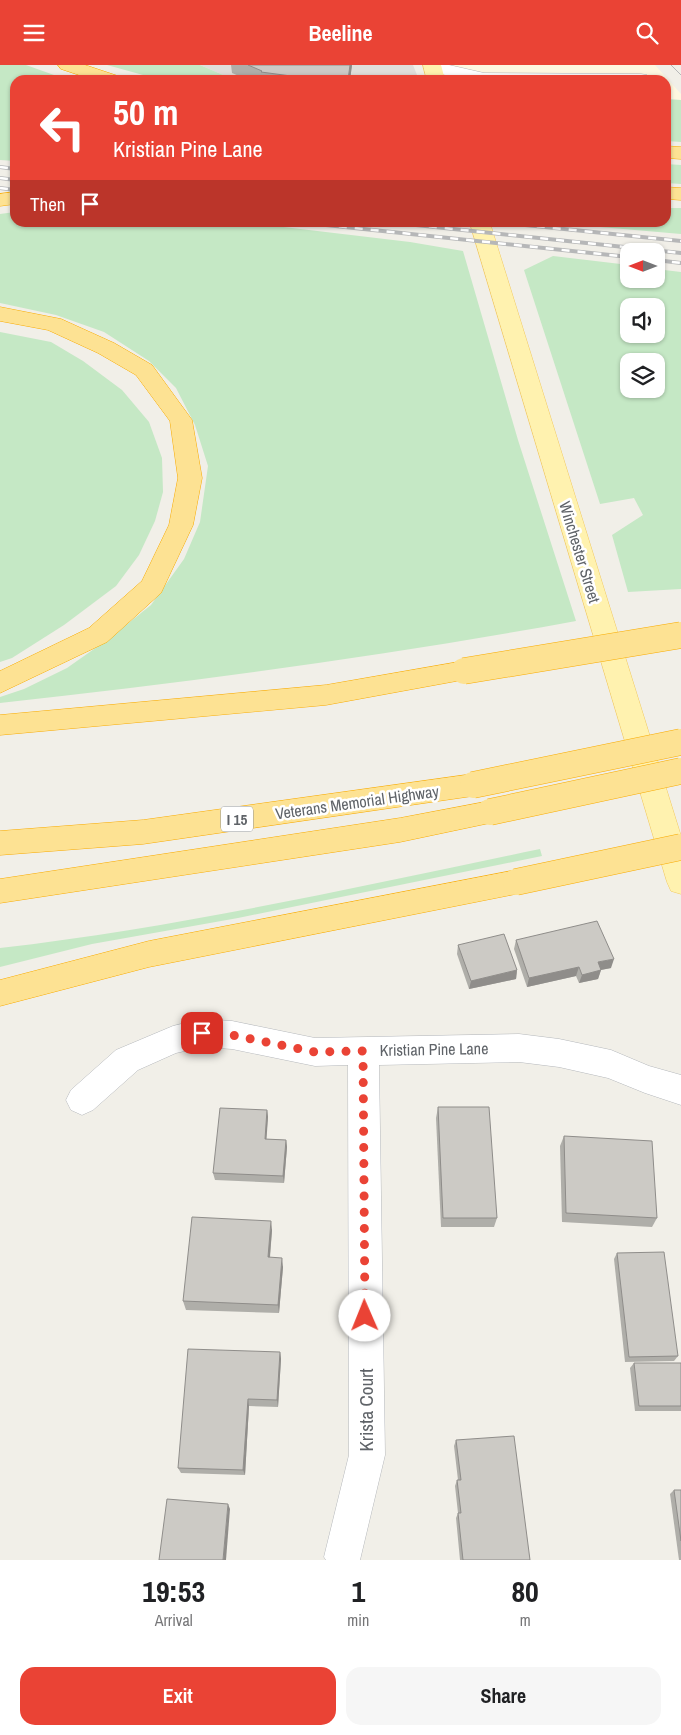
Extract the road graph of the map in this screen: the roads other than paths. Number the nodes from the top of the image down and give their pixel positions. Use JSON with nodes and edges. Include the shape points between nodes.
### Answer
{"nodes":[{"id":1,"x":67,"y":65,"type":"edge"},
{"id":2,"x":434,"y":71,"type":"edge"},
{"id":3,"x":97,"y":75,"type":"edge"},
{"id":4,"x":467,"y":75,"type":"edge"},
{"id":5,"x":481,"y":227,"type":"edge"},
{"id":6,"x":0,"y":314,"type":"edge"},
{"id":7,"x":681,"y":635,"type":"edge"},
{"id":8,"x":0,"y":683,"type":"edge"},
{"id":9,"x":0,"y":725,"type":"edge"},
{"id":10,"x":681,"y":742,"type":"edge"},
{"id":11,"x":681,"y":771,"type":"edge"},
{"id":12,"x":0,"y":843,"type":"edge"},
{"id":13,"x":681,"y":847,"type":"edge"},
{"id":14,"x":681,"y":882,"type":"edge"},
{"id":15,"x":0,"y":891,"type":"edge"},
{"id":16,"x":0,"y":993,"type":"edge"},
{"id":17,"x":363,"y":1051,"type":"junction"},
{"id":18,"x":681,"y":1090,"type":"edge"},
{"id":19,"x":82,"y":1099,"type":"dead end"},
{"id":20,"x":343,"y":1557,"type":"dead end"}],
"edges":[{"from":1,"to":3,"type":"highway"},
{"from":2,"to":4,"type":"street"},
{"from":5,"to":14,"type":"main road","name":"Winchester Street"},
{"from":6,"to":8,"type":"highway","via":[[53,324],[106,347],[144,369],[181,420],[190,478],[181,525],[152,587],[98,635]]},
{"from":7,"to":9,"type":"highway","bridge":true,"via":[[326,695]]},
{"from":10,"to":12,"type":"highway","name":"Veterans Memorial Highway","number":"I 15","bridge":true,"via":[[474,785],[143,832]]},
{"from":11,"to":15,"type":"highway","bridge":true,"via":[[400,830]]},
{"from":13,"to":16,"type":"highway","bridge":true,"via":[[149,954]]},
{"from":17,"to":18,"type":"street","name":"Kristian Pine Lane","via":[[519,1048],[611,1064]]},
{"from":17,"to":19,"type":"street","name":"Kristian Pine Lane","via":[[315,1052],[232,1035],[202,1033],[173,1039],[127,1060]]},
{"from":17,"to":20,"type":"street","name":"Krista Court","via":[[367,1455]]}]}
